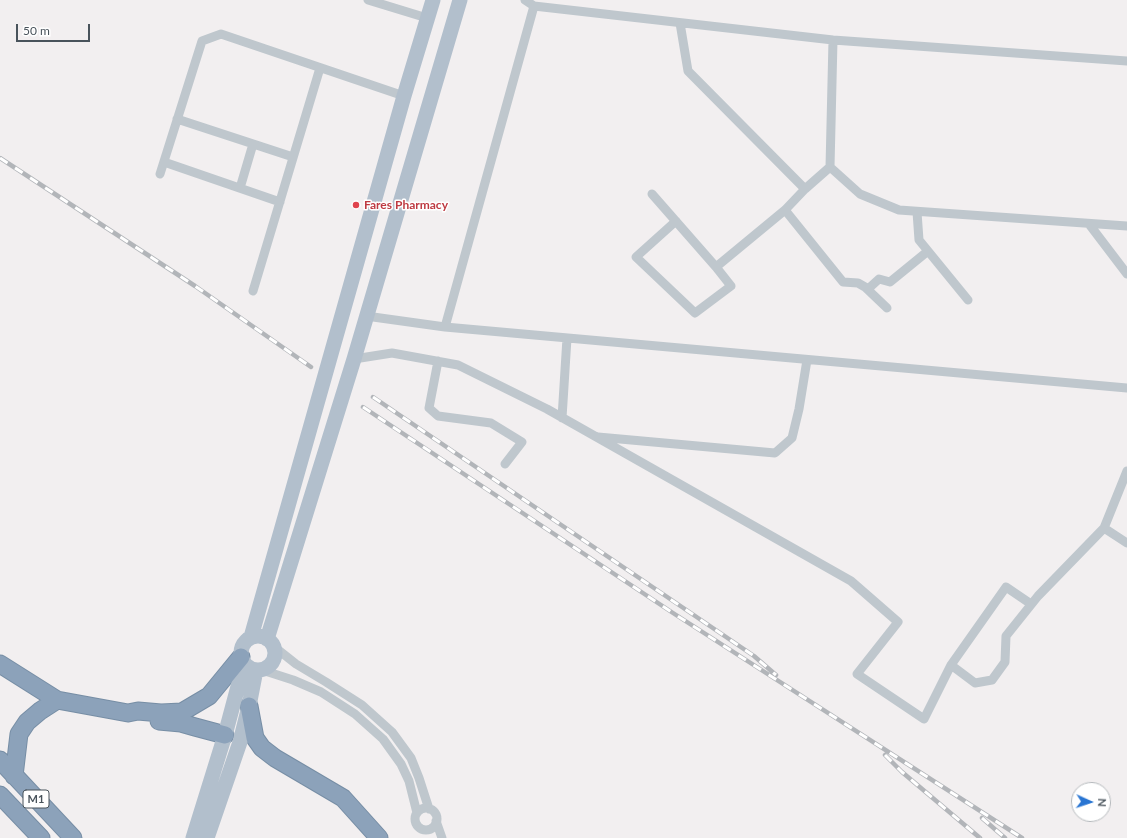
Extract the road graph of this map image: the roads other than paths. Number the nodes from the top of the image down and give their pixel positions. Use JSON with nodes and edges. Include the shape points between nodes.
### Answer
{"nodes":[{"id":1,"x":368,"y":0,"type":"edge"},
{"id":2,"x":433,"y":0,"type":"edge"},
{"id":3,"x":460,"y":0,"type":"edge"},
{"id":4,"x":525,"y":0,"type":"edge"},
{"id":5,"x":534,"y":6,"type":"junction"},
{"id":6,"x":427,"y":18,"type":"junction"},
{"id":7,"x":680,"y":23,"type":"junction"},
{"id":8,"x":833,"y":40,"type":"junction"},
{"id":9,"x":1127,"y":61,"type":"edge"},
{"id":10,"x":320,"y":68,"type":"junction"},
{"id":11,"x":404,"y":96,"type":"junction"},
{"id":12,"x":177,"y":119,"type":"junction"},
{"id":13,"x":253,"y":144,"type":"junction"},
{"id":14,"x":293,"y":157,"type":"junction"},
{"id":15,"x":164,"y":162,"type":"junction"},
{"id":16,"x":830,"y":167,"type":"junction"},
{"id":17,"x":160,"y":174,"type":"dead end"},
{"id":18,"x":240,"y":188,"type":"junction"},
{"id":19,"x":805,"y":189,"type":"junction"},
{"id":20,"x":652,"y":194,"type":"dead end"},
{"id":21,"x":280,"y":202,"type":"junction"},
{"id":22,"x":785,"y":210,"type":"junction"},
{"id":23,"x":917,"y":212,"type":"junction"},
{"id":24,"x":676,"y":221,"type":"junction"},
{"id":25,"x":1090,"y":224,"type":"junction"},
{"id":26,"x":1127,"y":226,"type":"edge"},
{"id":27,"x":928,"y":251,"type":"junction"},
{"id":28,"x":716,"y":267,"type":"junction"},
{"id":29,"x":1127,"y":274,"type":"edge"},
{"id":30,"x":868,"y":289,"type":"junction"},
{"id":31,"x":253,"y":291,"type":"dead end"},
{"id":32,"x":968,"y":300,"type":"dead end"},
{"id":33,"x":887,"y":308,"type":"dead end"},
{"id":34,"x":366,"y":316,"type":"junction"},
{"id":35,"x":445,"y":327,"type":"junction"},
{"id":36,"x":567,"y":338,"type":"junction"},
{"id":37,"x":354,"y":359,"type":"junction"},
{"id":38,"x":807,"y":360,"type":"junction"},
{"id":39,"x":438,"y":361,"type":"junction"},
{"id":40,"x":1127,"y":388,"type":"edge"},
{"id":41,"x":562,"y":418,"type":"junction"},
{"id":42,"x":595,"y":436,"type":"junction"},
{"id":43,"x":505,"y":464,"type":"dead end"},
{"id":44,"x":1127,"y":471,"type":"edge"},
{"id":45,"x":1104,"y":528,"type":"junction"},
{"id":46,"x":1127,"y":543,"type":"edge"},
{"id":47,"x":1031,"y":604,"type":"junction"},
{"id":48,"x":251,"y":638,"type":"junction"},
{"id":49,"x":269,"y":642,"type":"junction"},
{"id":50,"x":0,"y":664,"type":"edge"},
{"id":51,"x":251,"y":665,"type":"junction"},
{"id":52,"x":951,"y":665,"type":"junction"},
{"id":53,"x":57,"y":700,"type":"junction"},
{"id":54,"x":249,"y":706,"type":"junction"},
{"id":55,"x":128,"y":713,"type":"junction"},
{"id":56,"x":225,"y":735,"type":"junction"},
{"id":57,"x":0,"y":760,"type":"edge"},
{"id":58,"x":14,"y":776,"type":"junction"},
{"id":59,"x":0,"y":795,"type":"edge"},
{"id":60,"x":429,"y":809,"type":"junction"},
{"id":61,"x":417,"y":813,"type":"junction"},
{"id":62,"x":436,"y":821,"type":"junction"},
{"id":63,"x":420,"y":828,"type":"junction"},
{"id":64,"x":40,"y":838,"type":"edge"},
{"id":65,"x":73,"y":838,"type":"edge"},
{"id":66,"x":192,"y":838,"type":"edge"},
{"id":67,"x":207,"y":838,"type":"edge"},
{"id":68,"x":379,"y":838,"type":"edge"},
{"id":69,"x":427,"y":838,"type":"edge"},
{"id":70,"x":442,"y":838,"type":"edge"}],
"edges":[{"from":1,"to":6,"type":"street"},
{"from":2,"to":6,"type":"main road"},
{"from":3,"to":34,"type":"main road"},
{"from":4,"to":5,"type":"street"},
{"from":5,"to":7,"type":"street"},
{"from":5,"to":35,"type":"street"},
{"from":6,"to":11,"type":"main road"},
{"from":7,"to":8,"type":"street"},
{"from":7,"to":19,"type":"street","via":[[688,71]]},
{"from":8,"to":9,"type":"street"},
{"from":8,"to":16,"type":"street"},
{"from":10,"to":11,"type":"street"},
{"from":10,"to":12,"type":"street","via":[[220,34],[202,41]]},
{"from":10,"to":14,"type":"street"},
{"from":11,"to":48,"type":"main road"},
{"from":12,"to":13,"type":"street"},
{"from":12,"to":15,"type":"street"},
{"from":13,"to":14,"type":"street"},
{"from":13,"to":18,"type":"street"},
{"from":14,"to":21,"type":"street"},
{"from":15,"to":17,"type":"street"},
{"from":15,"to":18,"type":"street"},
{"from":16,"to":19,"type":"street"},
{"from":16,"to":23,"type":"street","via":[[860,194],[899,210]]},
{"from":18,"to":21,"type":"street"},
{"from":19,"to":22,"type":"street"},
{"from":20,"to":24,"type":"street"},
{"from":21,"to":31,"type":"street"},
{"from":22,"to":28,"type":"street"},
{"from":22,"to":30,"type":"street","via":[[843,282],[858,283]]},
{"from":23,"to":25,"type":"street"},
{"from":23,"to":27,"type":"street","via":[[919,240]]},
{"from":24,"to":28,"type":"street"},
{"from":24,"to":28,"type":"street","via":[[636,257],[695,313],[731,286]]},
{"from":25,"to":26,"type":"street"},
{"from":25,"to":29,"type":"street"},
{"from":27,"to":30,"type":"street","via":[[890,282],[879,279]]},
{"from":27,"to":32,"type":"street"},
{"from":30,"to":33,"type":"street"},
{"from":34,"to":35,"type":"street"},
{"from":34,"to":37,"type":"main road"},
{"from":35,"to":36,"type":"street"},
{"from":36,"to":38,"type":"street"},
{"from":36,"to":41,"type":"street"},
{"from":37,"to":39,"type":"street","via":[[392,353]]},
{"from":37,"to":49,"type":"main road"},
{"from":38,"to":40,"type":"street"},
{"from":38,"to":42,"type":"street","via":[[800,409],[792,438],[775,453]]},
{"from":39,"to":41,"type":"street","via":[[458,365]]},
{"from":39,"to":43,"type":"street","via":[[429,408],[438,416],[491,423],[522,442]]},
{"from":41,"to":42,"type":"street"},
{"from":42,"to":52,"type":"street","via":[[851,581],[898,622],[857,674],[924,719]]},
{"from":44,"to":45,"type":"street"},
{"from":45,"to":46,"type":"street"},
{"from":45,"to":47,"type":"street"},
{"from":47,"to":52,"type":"street","via":[[1006,588]]},
{"from":47,"to":52,"type":"street","via":[[1006,636],[1005,662],[992,680],[975,683]]},
{"from":48,"to":49,"type":"main road","via":[[259,636]]},
{"from":48,"to":51,"type":"main road","via":[[241,649]]},
{"from":49,"to":51,"type":"main road","via":[[275,652],[273,661],[268,667]]},
{"from":49,"to":60,"type":"street","via":[[296,664],[362,705],[392,732],[411,758]]},
{"from":50,"to":53,"type":"highway"},
{"from":51,"to":54,"type":"main road"},
{"from":51,"to":55,"type":"highway","via":[[182,712],[138,710]]},
{"from":51,"to":56,"type":"main road"},
{"from":51,"to":61,"type":"street","via":[[321,692],[355,714],[383,739],[401,764],[409,781]]},
{"from":53,"to":55,"type":"highway"},
{"from":53,"to":58,"type":"highway","via":[[40,711],[19,734]]},
{"from":54,"to":67,"type":"main road","via":[[240,742]]},
{"from":54,"to":68,"type":"highway","via":[[255,738],[262,748],[343,798]]},
{"from":55,"to":56,"type":"highway","via":[[138,719],[196,726]]},
{"from":56,"to":66,"type":"main road"},
{"from":57,"to":58,"type":"highway","number":"M1"},
{"from":58,"to":65,"type":"highway","number":"M1"},
{"from":59,"to":64,"type":"highway","number":"M1"},
{"from":60,"to":61,"type":"street","via":[[424,808]]},
{"from":60,"to":62,"type":"street","via":[[436,816]]},
{"from":61,"to":63,"type":"street","via":[[415,821]]},
{"from":62,"to":63,"type":"street","via":[[430,828]]},
{"from":62,"to":70,"type":"street"},
{"from":63,"to":69,"type":"street"}]}
